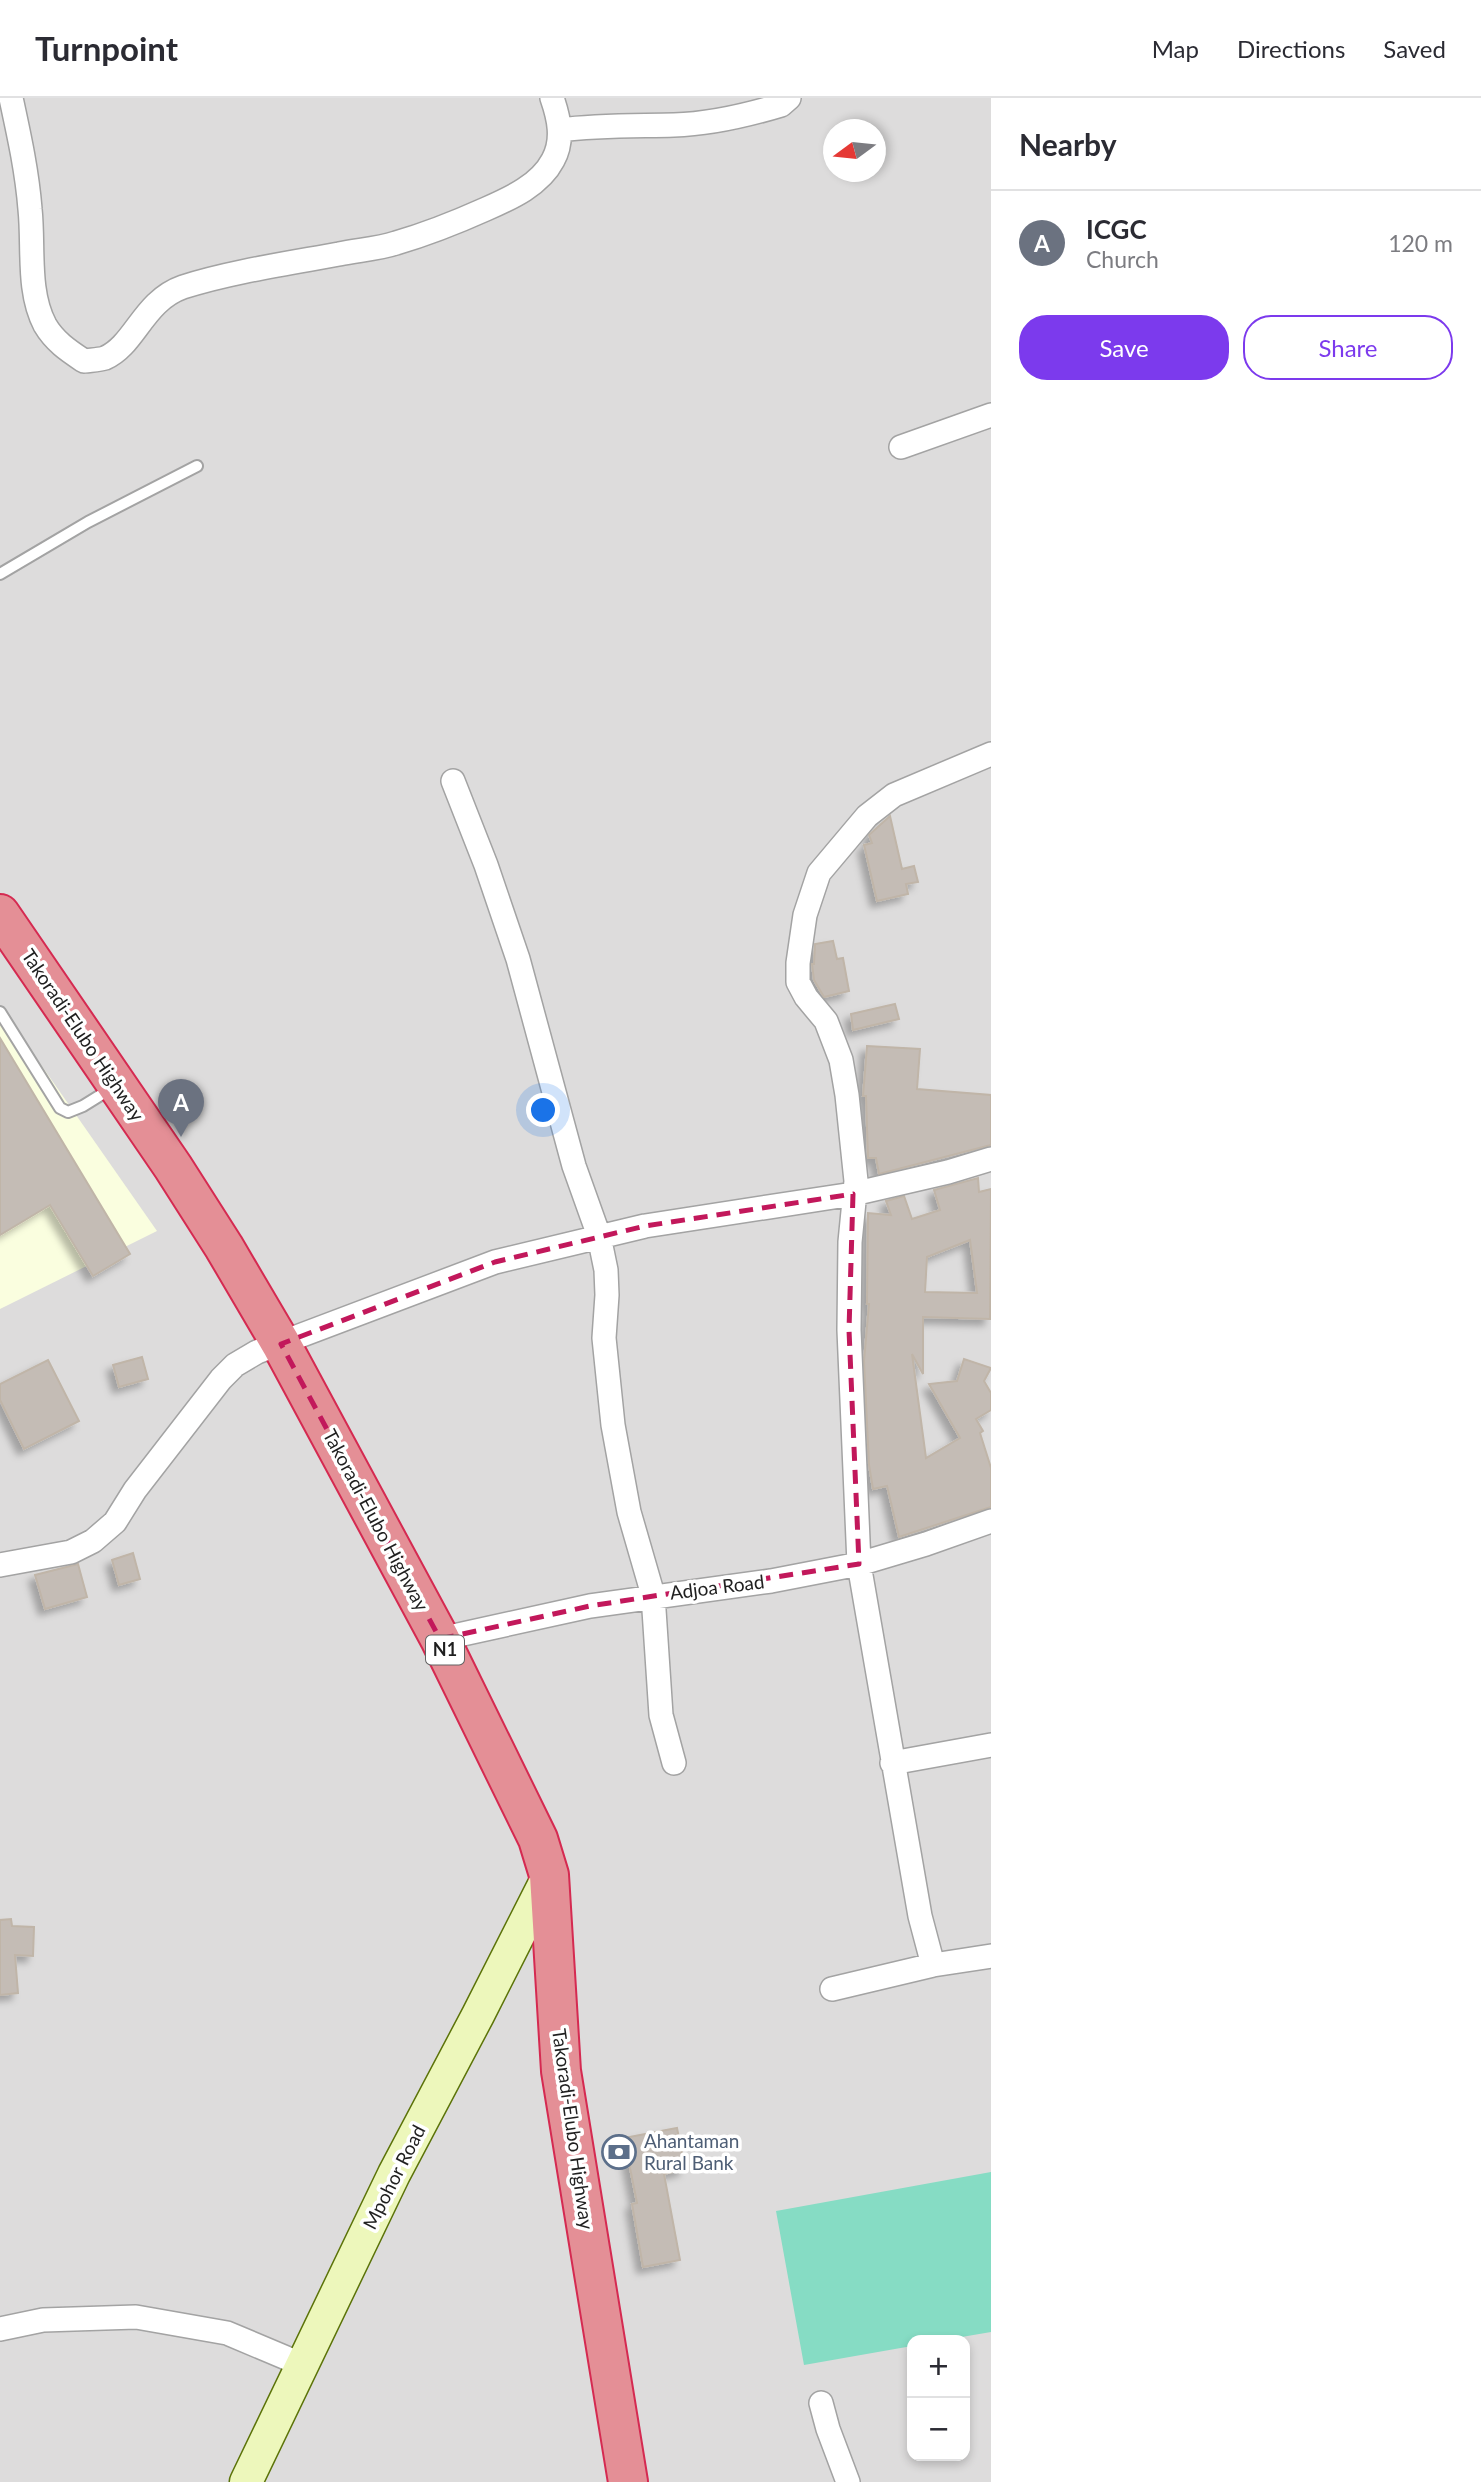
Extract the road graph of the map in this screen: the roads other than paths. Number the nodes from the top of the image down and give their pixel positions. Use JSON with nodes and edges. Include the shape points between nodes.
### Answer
{"nodes":[{"id":1,"x":11,"y":98,"type":"edge"},
{"id":2,"x":552,"y":98,"type":"edge"},
{"id":3,"x":789,"y":98,"type":"edge"},
{"id":4,"x":560,"y":130,"type":"junction"},
{"id":5,"x":991,"y":415,"type":"edge"},
{"id":6,"x":901,"y":447,"type":"dead end"},
{"id":7,"x":197,"y":466,"type":"dead end"},
{"id":8,"x":0,"y":574,"type":"edge"},
{"id":9,"x":991,"y":754,"type":"edge"},
{"id":10,"x":453,"y":781,"type":"dead end"},
{"id":11,"x":0,"y":914,"type":"edge"},
{"id":12,"x":0,"y":1012,"type":"edge"},
{"id":13,"x":117,"y":1085,"type":"junction"},
{"id":14,"x":991,"y":1159,"type":"edge"},
{"id":15,"x":853,"y":1194,"type":"junction"},
{"id":16,"x":599,"y":1236,"type":"junction"},
{"id":17,"x":281,"y":1344,"type":"junction"},
{"id":18,"x":991,"y":1521,"type":"edge"},
{"id":19,"x":859,"y":1564,"type":"junction"},
{"id":20,"x":0,"y":1565,"type":"edge"},
{"id":21,"x":653,"y":1595,"type":"junction"},
{"id":22,"x":440,"y":1639,"type":"junction"},
{"id":23,"x":991,"y":1745,"type":"edge"},
{"id":24,"x":674,"y":1763,"type":"dead end"},
{"id":25,"x":892,"y":1763,"type":"junction"},
{"id":26,"x":549,"y":1874,"type":"junction"},
{"id":27,"x":991,"y":1956,"type":"edge"},
{"id":28,"x":933,"y":1965,"type":"junction"},
{"id":29,"x":832,"y":1989,"type":"dead end"},
{"id":30,"x":0,"y":2329,"type":"edge"},
{"id":31,"x":303,"y":2365,"type":"junction"},
{"id":32,"x":821,"y":2403,"type":"dead end"},
{"id":33,"x":246,"y":2482,"type":"edge"},
{"id":34,"x":628,"y":2482,"type":"edge"},
{"id":35,"x":848,"y":2482,"type":"edge"}],
"edges":[{"from":1,"to":4,"type":"street","via":[[31,210],[35,296],[45,325],[61,346],[84,361],[104,358],[121,348],[158,301],[181,288],[395,244],[514,196],[553,162]]},
{"from":2,"to":4,"type":"street"},
{"from":3,"to":4,"type":"street","via":[[782,105],[715,121]]},
{"from":5,"to":6,"type":"street"},
{"from":7,"to":8,"type":"lane"},
{"from":9,"to":15,"type":"street","via":[[894,795],[867,816],[819,873],[805,915],[798,982],[825,1021],[841,1060],[855,1166]]},
{"from":10,"to":16,"type":"street","via":[[518,959],[574,1166]]},
{"from":11,"to":13,"type":"highway","name":"Takoradi-Elubo Highway","number":"N1"},
{"from":12,"to":13,"type":"lane","via":[[60,1108],[68,1112],[83,1106]]},
{"from":13,"to":17,"type":"highway","name":"Takoradi-Elubo Highway","number":"N1","via":[[224,1247]]},
{"from":14,"to":15,"type":"street"},
{"from":15,"to":16,"type":"street"},
{"from":15,"to":19,"type":"street","via":[[849,1357]]},
{"from":16,"to":17,"type":"street","via":[[495,1262]]},
{"from":16,"to":21,"type":"street","via":[[606,1270],[604,1338],[613,1425],[629,1512]]},
{"from":17,"to":20,"type":"street","via":[[257,1352],[221,1379],[115,1521],[93,1541],[72,1552]]},
{"from":17,"to":22,"type":"highway","name":"Takoradi-Elubo Highway","number":"N1"},
{"from":18,"to":19,"type":"street","name":"Adjoa Road"},
{"from":19,"to":21,"type":"street","name":"Adjoa Road","via":[[771,1581]]},
{"from":19,"to":25,"type":"street"},
{"from":21,"to":22,"type":"street","name":"Adjoa Road"},
{"from":21,"to":24,"type":"street","via":[[661,1715]]},
{"from":22,"to":26,"type":"highway","name":"Takoradi-Elubo Highway","number":"N1","via":[[538,1839]]},
{"from":23,"to":25,"type":"street"},
{"from":25,"to":28,"type":"street"},
{"from":26,"to":31,"type":"main road","name":"Mpohor Road","via":[[394,2174]]},
{"from":26,"to":34,"type":"highway","name":"Takoradi-Elubo Highway","number":"N1","via":[[561,2071]]},
{"from":27,"to":28,"type":"street"},
{"from":28,"to":29,"type":"street"},
{"from":30,"to":31,"type":"street","via":[[43,2320],[136,2317],[227,2333]]},
{"from":31,"to":33,"type":"main road","name":"Mpohor Road"},
{"from":32,"to":35,"type":"street"}]}
